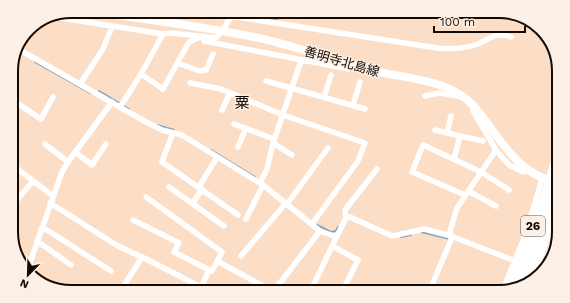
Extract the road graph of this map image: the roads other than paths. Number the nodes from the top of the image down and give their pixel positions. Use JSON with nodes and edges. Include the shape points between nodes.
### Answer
{"nodes":[{"id":1,"x":63,"y":18,"type":"edge"},
{"id":2,"x":135,"y":18,"type":"edge"},
{"id":3,"x":230,"y":18,"type":"edge"},
{"id":4,"x":243,"y":18,"type":"edge"},
{"id":5,"x":112,"y":27,"type":"junction"},
{"id":6,"x":222,"y":31,"type":"junction"},
{"id":7,"x":163,"y":34,"type":"junction"},
{"id":8,"x":202,"y":36,"type":"junction"},
{"id":9,"x":511,"y":37,"type":"dead end"},
{"id":10,"x":23,"y":51,"type":"edge"},
{"id":11,"x":213,"y":54,"type":"dead end"},
{"id":12,"x":301,"y":61,"type":"junction"},
{"id":13,"x":177,"y":63,"type":"junction"},
{"id":14,"x":353,"y":64,"type":"junction"},
{"id":15,"x":141,"y":74,"type":"junction"},
{"id":16,"x":331,"y":75,"type":"dead end"},
{"id":17,"x":266,"y":81,"type":"dead end"},
{"id":18,"x":360,"y":82,"type":"dead end"},
{"id":19,"x":190,"y":83,"type":"dead end"},
{"id":20,"x":80,"y":84,"type":"junction"},
{"id":21,"x":292,"y":88,"type":"junction"},
{"id":22,"x":230,"y":93,"type":"junction"},
{"id":23,"x":53,"y":96,"type":"dead end"},
{"id":24,"x":425,"y":96,"type":"dead end"},
{"id":25,"x":324,"y":97,"type":"junction"},
{"id":26,"x":465,"y":97,"type":"junction"},
{"id":27,"x":112,"y":102,"type":"junction"},
{"id":28,"x":18,"y":104,"type":"edge"},
{"id":29,"x":472,"y":104,"type":"junction"},
{"id":30,"x":121,"y":105,"type":"junction"},
{"id":31,"x":353,"y":105,"type":"junction"},
{"id":32,"x":364,"y":109,"type":"dead end"},
{"id":33,"x":222,"y":110,"type":"dead end"},
{"id":34,"x":283,"y":115,"type":"junction"},
{"id":35,"x":451,"y":116,"type":"dead end"},
{"id":36,"x":234,"y":124,"type":"dead end"},
{"id":37,"x":246,"y":128,"type":"junction"},
{"id":38,"x":435,"y":130,"type":"dead end"},
{"id":39,"x":173,"y":133,"type":"junction"},
{"id":40,"x":447,"y":133,"type":"junction"},
{"id":41,"x":460,"y":136,"type":"junction"},
{"id":42,"x":273,"y":141,"type":"junction"},
{"id":43,"x":483,"y":141,"type":"dead end"},
{"id":44,"x":45,"y":144,"type":"dead end"},
{"id":45,"x":106,"y":144,"type":"dead end"},
{"id":46,"x":238,"y":147,"type":"dead end"},
{"id":47,"x":328,"y":148,"type":"dead end"},
{"id":48,"x":496,"y":150,"type":"junction"},
{"id":49,"x":75,"y":152,"type":"junction"},
{"id":50,"x":292,"y":155,"type":"dead end"},
{"id":51,"x":217,"y":157,"type":"junction"},
{"id":52,"x":454,"y":159,"type":"junction"},
{"id":53,"x":68,"y":162,"type":"junction"},
{"id":54,"x":18,"y":169,"type":"edge"},
{"id":55,"x":377,"y":169,"type":"dead end"},
{"id":56,"x":527,"y":170,"type":"junction"},
{"id":57,"x":481,"y":172,"type":"junction"},
{"id":58,"x":542,"y":180,"type":"junction"},
{"id":59,"x":33,"y":181,"type":"junction"},
{"id":60,"x":262,"y":182,"type":"junction"},
{"id":61,"x":552,"y":182,"type":"edge"},
{"id":62,"x":552,"y":186,"type":"edge"},
{"id":63,"x":169,"y":187,"type":"dead end"},
{"id":64,"x":201,"y":188,"type":"junction"},
{"id":65,"x":509,"y":190,"type":"dead end"},
{"id":66,"x":466,"y":193,"type":"junction"},
{"id":67,"x":53,"y":196,"type":"junction"},
{"id":68,"x":146,"y":197,"type":"dead end"},
{"id":69,"x":18,"y":200,"type":"edge"},
{"id":70,"x":50,"y":203,"type":"junction"},
{"id":71,"x":288,"y":203,"type":"junction"},
{"id":72,"x":193,"y":204,"type":"junction"},
{"id":73,"x":496,"y":206,"type":"dead end"},
{"id":74,"x":238,"y":215,"type":"dead end"},
{"id":75,"x":346,"y":216,"type":"junction"},
{"id":76,"x":246,"y":219,"type":"dead end"},
{"id":77,"x":133,"y":220,"type":"dead end"},
{"id":78,"x":552,"y":222,"type":"edge"},
{"id":79,"x":313,"y":223,"type":"junction"},
{"id":80,"x":224,"y":226,"type":"dead end"},
{"id":81,"x":41,"y":229,"type":"junction"},
{"id":82,"x":320,"y":231,"type":"junction"},
{"id":83,"x":338,"y":234,"type":"junction"},
{"id":84,"x":451,"y":238,"type":"junction"},
{"id":85,"x":37,"y":241,"type":"junction"},
{"id":86,"x":332,"y":246,"type":"junction"},
{"id":87,"x":32,"y":255,"type":"edge"},
{"id":88,"x":241,"y":256,"type":"dead end"},
{"id":89,"x":142,"y":257,"type":"junction"},
{"id":90,"x":217,"y":261,"type":"junction"},
{"id":91,"x":515,"y":261,"type":"junction"},
{"id":92,"x":71,"y":265,"type":"dead end"},
{"id":93,"x":209,"y":270,"type":"junction"},
{"id":94,"x":111,"y":271,"type":"dead end"},
{"id":95,"x":534,"y":272,"type":"edge"},
{"id":96,"x":530,"y":275,"type":"edge"},
{"id":97,"x":516,"y":282,"type":"edge"},
{"id":98,"x":124,"y":285,"type":"edge"},
{"id":99,"x":191,"y":285,"type":"edge"},
{"id":100,"x":202,"y":285,"type":"edge"},
{"id":101,"x":261,"y":285,"type":"edge"},
{"id":102,"x":279,"y":285,"type":"edge"},
{"id":103,"x":313,"y":285,"type":"edge"},
{"id":104,"x":346,"y":285,"type":"edge"},
{"id":105,"x":432,"y":285,"type":"edge"},
{"id":106,"x":505,"y":285,"type":"edge"}],
"edges":[{"from":1,"to":5,"type":"street"},
{"from":2,"to":6,"type":"main road","name":"善明寺北島線"},
{"from":3,"to":6,"type":"street"},
{"from":4,"to":9,"type":"street","via":[[437,48],[453,49],[475,45],[502,34]]},
{"from":5,"to":7,"type":"street"},
{"from":5,"to":20,"type":"street","via":[[103,49]]},
{"from":6,"to":8,"type":"street","via":[[216,38]]},
{"from":6,"to":14,"type":"main road","name":"善明寺北島線"},
{"from":7,"to":8,"type":"street"},
{"from":7,"to":15,"type":"street"},
{"from":8,"to":12,"type":"street","via":[[204,41]]},
{"from":8,"to":13,"type":"street","via":[[189,42]]},
{"from":10,"to":20,"type":"street"},
{"from":11,"to":13,"type":"street","via":[[206,70],[200,71]]},
{"from":12,"to":14,"type":"street","via":[[349,69]]},
{"from":12,"to":21,"type":"street"},
{"from":13,"to":15,"type":"street","via":[[163,89]]},
{"from":14,"to":26,"type":"main road","name":"善明寺北島線","via":[[425,81]]},
{"from":15,"to":30,"type":"street"},
{"from":16,"to":25,"type":"street"},
{"from":17,"to":21,"type":"street"},
{"from":18,"to":31,"type":"street"},
{"from":19,"to":22,"type":"street"},
{"from":20,"to":27,"type":"street"},
{"from":21,"to":25,"type":"street"},
{"from":21,"to":34,"type":"street"},
{"from":22,"to":33,"type":"street"},
{"from":22,"to":34,"type":"street"},
{"from":23,"to":28,"type":"street","via":[[41,119]]},
{"from":24,"to":26,"type":"street","via":[[439,93]]},
{"from":25,"to":31,"type":"street"},
{"from":26,"to":29,"type":"main road","name":"善明寺北島線"},
{"from":27,"to":30,"type":"street"},
{"from":27,"to":49,"type":"street"},
{"from":29,"to":48,"type":"street","via":[[473,111]]},
{"from":29,"to":56,"type":"main road","name":"善明寺北島線","via":[[514,159]]},
{"from":30,"to":39,"type":"street","via":[[146,122]]},
{"from":31,"to":32,"type":"street"},
{"from":34,"to":42,"type":"street"},
{"from":34,"to":79,"type":"street","via":[[365,143],[358,161]]},
{"from":35,"to":40,"type":"street"},
{"from":36,"to":37,"type":"street"},
{"from":37,"to":42,"type":"street"},
{"from":37,"to":46,"type":"street"},
{"from":38,"to":40,"type":"street"},
{"from":39,"to":51,"type":"street","via":[[182,135]]},
{"from":39,"to":64,"type":"street","via":[[162,162]]},
{"from":40,"to":41,"type":"street"},
{"from":41,"to":43,"type":"street"},
{"from":41,"to":52,"type":"street"},
{"from":42,"to":50,"type":"street"},
{"from":42,"to":60,"type":"street"},
{"from":44,"to":53,"type":"street"},
{"from":45,"to":49,"type":"street","via":[[92,164]]},
{"from":47,"to":71,"type":"street"},
{"from":48,"to":56,"type":"street","via":[[509,165],[523,172]]},
{"from":48,"to":57,"type":"street"},
{"from":49,"to":53,"type":"street"},
{"from":51,"to":60,"type":"street"},
{"from":51,"to":64,"type":"street"},
{"from":52,"to":57,"type":"street"},
{"from":52,"to":66,"type":"street","via":[[423,145],[412,172]]},
{"from":53,"to":67,"type":"street"},
{"from":54,"to":59,"type":"street"},
{"from":55,"to":75,"type":"street","via":[[345,210]]},
{"from":56,"to":58,"type":"main road","name":"善明寺北島線"},
{"from":57,"to":65,"type":"street"},
{"from":57,"to":66,"type":"street"},
{"from":58,"to":61,"type":"main road","name":"善明寺北島線"},
{"from":58,"to":91,"type":"street"},
{"from":59,"to":67,"type":"street"},
{"from":59,"to":69,"type":"street"},
{"from":60,"to":71,"type":"street"},
{"from":60,"to":76,"type":"street"},
{"from":62,"to":97,"type":"highway","number":"26"},
{"from":63,"to":72,"type":"street"},
{"from":64,"to":72,"type":"street"},
{"from":64,"to":74,"type":"street"},
{"from":66,"to":73,"type":"street"},
{"from":66,"to":84,"type":"street","via":[[450,232]]},
{"from":67,"to":70,"type":"street"},
{"from":68,"to":90,"type":"street","via":[[222,252]]},
{"from":70,"to":81,"type":"street"},
{"from":70,"to":89,"type":"street","via":[[118,246]]},
{"from":71,"to":79,"type":"street"},
{"from":71,"to":88,"type":"street"},
{"from":72,"to":80,"type":"street"},
{"from":75,"to":83,"type":"street"},
{"from":75,"to":84,"type":"street","via":[[395,235],[424,229]]},
{"from":77,"to":93,"type":"street","via":[[179,243],[174,252]]},
{"from":78,"to":95,"type":"highway","number":"26"},
{"from":79,"to":82,"type":"street"},
{"from":81,"to":85,"type":"street"},
{"from":81,"to":94,"type":"street","via":[[48,230]]},
{"from":82,"to":83,"type":"street","via":[[334,236]]},
{"from":82,"to":102,"type":"street"},
{"from":83,"to":86,"type":"street"},
{"from":84,"to":91,"type":"street"},
{"from":84,"to":105,"type":"street"},
{"from":85,"to":87,"type":"street"},
{"from":85,"to":92,"type":"street"},
{"from":86,"to":103,"type":"street"},
{"from":86,"to":104,"type":"street","via":[[358,260]]},
{"from":89,"to":98,"type":"street"},
{"from":89,"to":99,"type":"street"},
{"from":90,"to":93,"type":"street","via":[[212,271]]},
{"from":90,"to":101,"type":"street"},
{"from":91,"to":96,"type":"street"},
{"from":91,"to":106,"type":"street"},
{"from":93,"to":100,"type":"street"}]}
